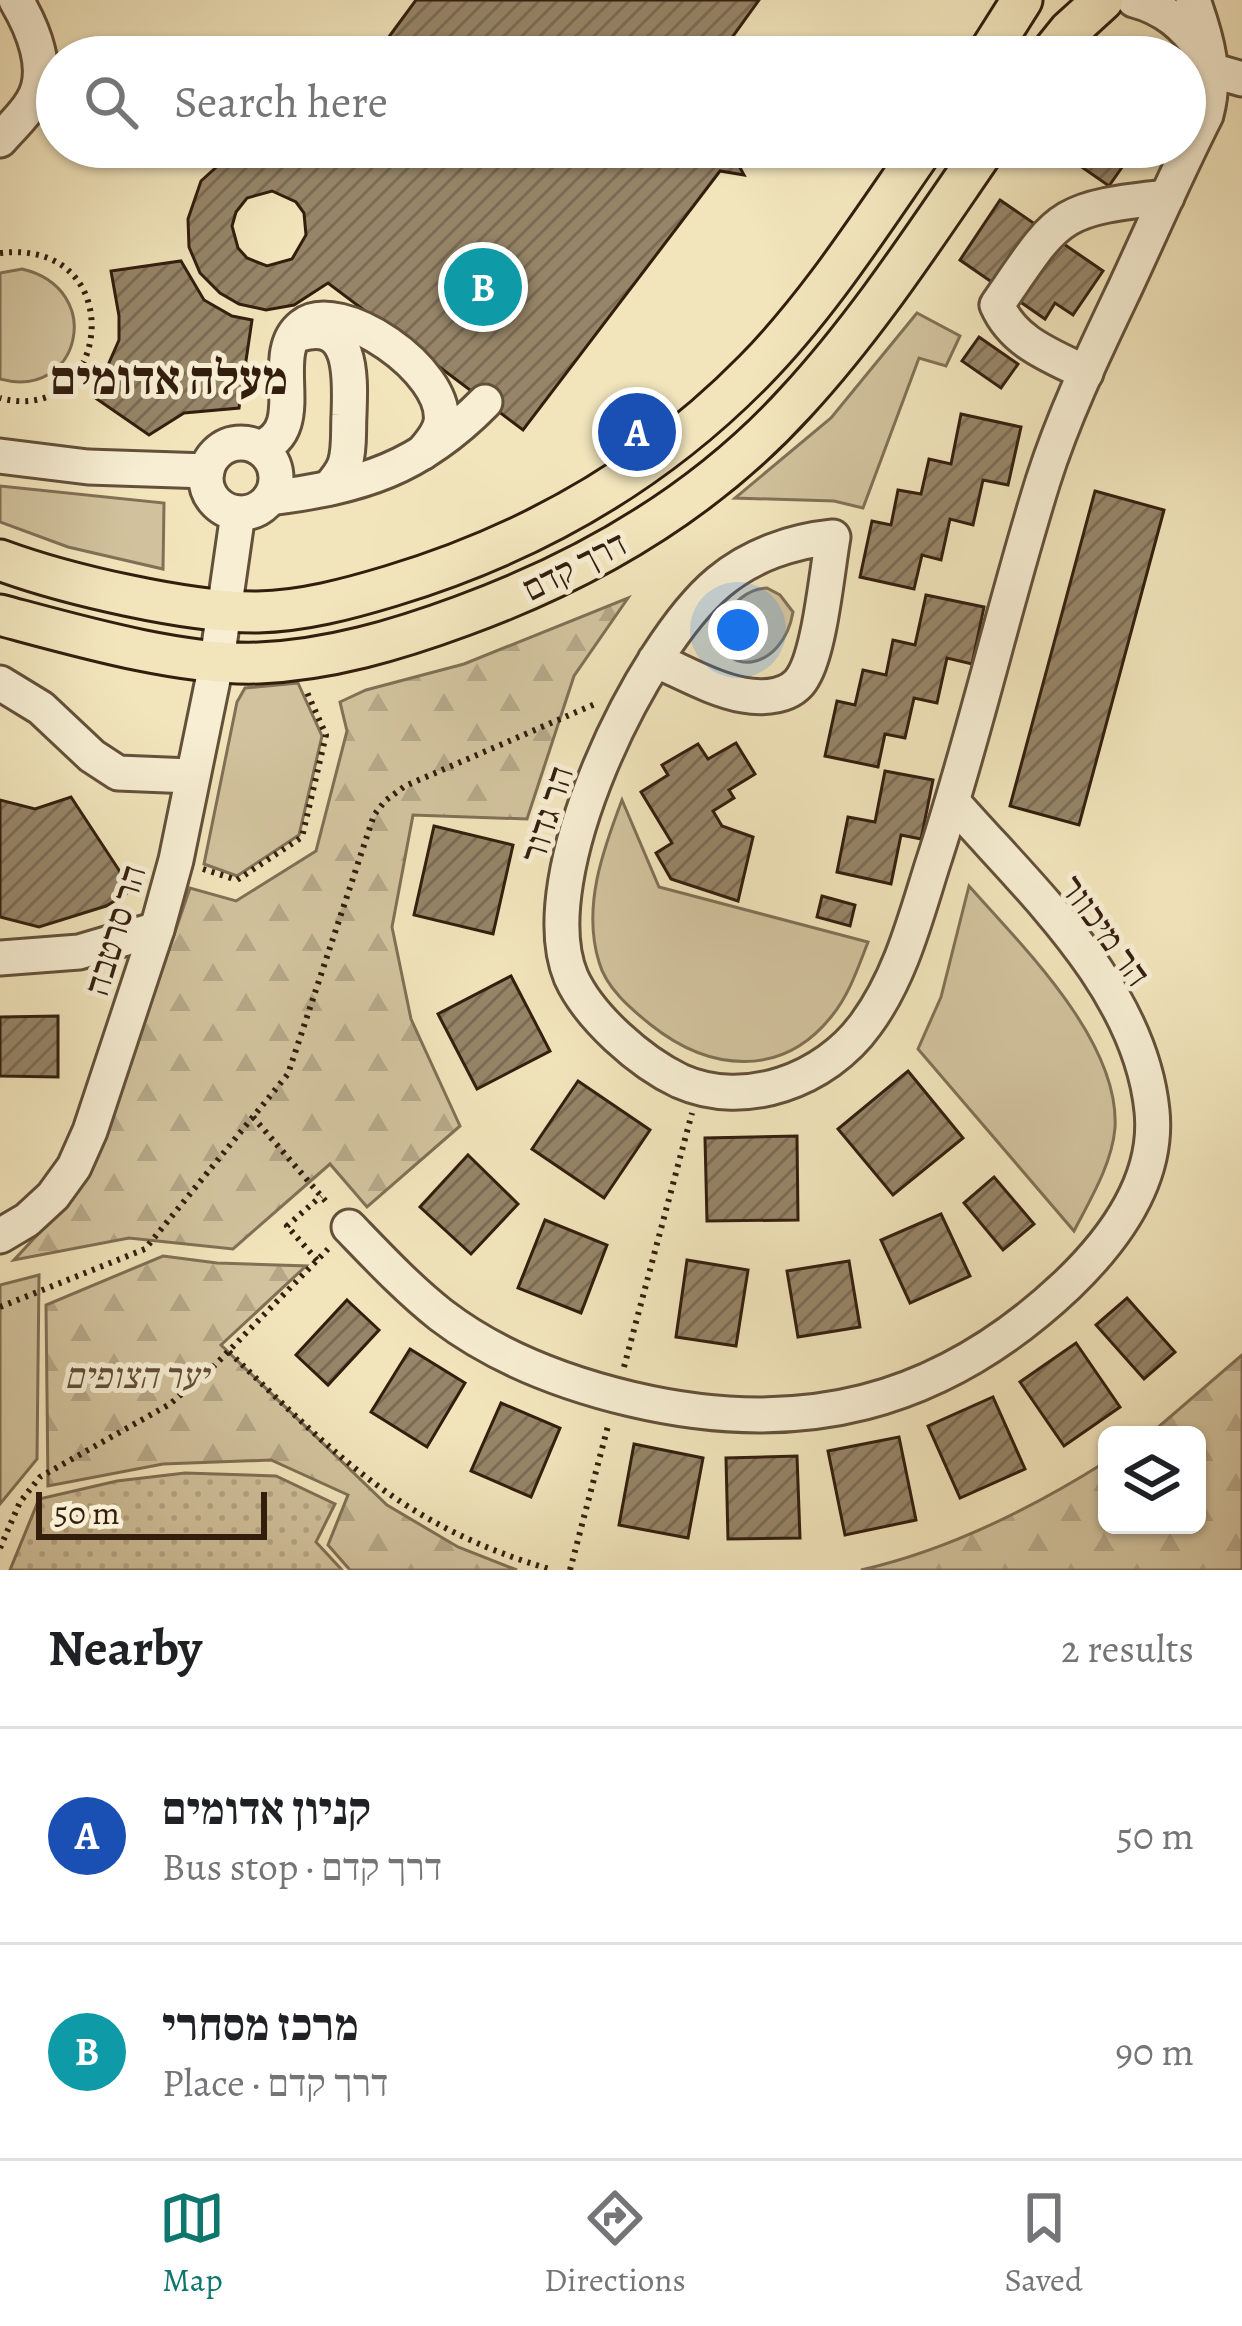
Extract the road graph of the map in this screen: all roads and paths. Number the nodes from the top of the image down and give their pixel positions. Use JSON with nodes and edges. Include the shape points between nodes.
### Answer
{"nodes":[{"id":1,"x":16,"y":0,"type":"edge"},
{"id":2,"x":988,"y":0,"type":"edge"},
{"id":3,"x":1022,"y":0,"type":"edge"},
{"id":4,"x":1103,"y":0,"type":"edge"},
{"id":5,"x":1134,"y":0,"type":"edge"},
{"id":6,"x":1192,"y":0,"type":"edge"},
{"id":7,"x":987,"y":36,"type":"edge"},
{"id":8,"x":999,"y":36,"type":"edge"},
{"id":9,"x":1065,"y":36,"type":"edge"},
{"id":10,"x":1193,"y":36,"type":"edge"},
{"id":11,"x":1206,"y":51,"type":"edge"},
{"id":12,"x":36,"y":56,"type":"edge"},
{"id":13,"x":1226,"y":74,"type":"edge"},
{"id":14,"x":36,"y":93,"type":"edge"},
{"id":15,"x":1206,"y":115,"type":"edge"},
{"id":16,"x":0,"y":140,"type":"edge"},
{"id":17,"x":909,"y":168,"type":"edge"},
{"id":18,"x":972,"y":168,"type":"edge"},
{"id":19,"x":1181,"y":168,"type":"edge"},
{"id":20,"x":1167,"y":197,"type":"junction"},
{"id":21,"x":0,"y":253,"type":"edge"},
{"id":22,"x":290,"y":344,"type":"junction"},
{"id":23,"x":1086,"y":373,"type":"junction"},
{"id":24,"x":0,"y":398,"type":"edge"},
{"id":25,"x":484,"y":401,"type":"dead end"},
{"id":26,"x":259,"y":448,"type":"junction"},
{"id":27,"x":422,"y":453,"type":"junction"},
{"id":28,"x":0,"y":456,"type":"edge"},
{"id":29,"x":207,"y":471,"type":"junction"},
{"id":30,"x":329,"y":488,"type":"junction"},
{"id":31,"x":270,"y":498,"type":"junction"},
{"id":32,"x":238,"y":513,"type":"junction"},
{"id":33,"x":0,"y":560,"type":"edge"},
{"id":34,"x":224,"y":609,"type":"junction"},
{"id":35,"x":0,"y":614,"type":"edge"},
{"id":36,"x":217,"y":659,"type":"junction"},
{"id":37,"x":293,"y":660,"type":"junction"},
{"id":38,"x":649,"y":672,"type":"junction"},
{"id":39,"x":0,"y":682,"type":"edge"},
{"id":40,"x":191,"y":776,"type":"junction"},
{"id":41,"x":953,"y":802,"type":"junction"},
{"id":42,"x":176,"y":860,"type":"junction"},
{"id":43,"x":158,"y":929,"type":"junction"},
{"id":44,"x":0,"y":958,"type":"edge"},
{"id":45,"x":699,"y":1087,"type":"junction"},
{"id":46,"x":254,"y":1117,"type":"junction"},
{"id":47,"x":321,"y":1196,"type":"junction"},
{"id":48,"x":349,"y":1228,"type":"junction"},
{"id":49,"x":0,"y":1236,"type":"edge"},
{"id":50,"x":317,"y":1260,"type":"junction"},
{"id":51,"x":0,"y":1307,"type":"edge"},
{"id":52,"x":229,"y":1352,"type":"junction"},
{"id":53,"x":616,"y":1395,"type":"junction"},
{"id":54,"x":0,"y":1548,"type":"edge"},
{"id":55,"x":553,"y":1570,"type":"edge"},
{"id":56,"x":570,"y":1570,"type":"edge"}],
"edges":[{"from":1,"to":12,"type":"street"},
{"from":2,"to":7,"type":"main road"},
{"from":3,"to":8,"type":"main road"},
{"from":4,"to":9,"type":"main road"},
{"from":5,"to":10,"type":"street"},
{"from":6,"to":13,"type":"street"},
{"from":11,"to":13,"type":"street"},
{"from":13,"to":15,"type":"street"},
{"from":14,"to":16,"type":"street"},
{"from":17,"to":34,"type":"main road","name":"דרך קדם","via":[[757,368],[633,475],[519,538],[420,577],[296,609]]},
{"from":18,"to":37,"type":"main road","name":"דרך קדם","via":[[795,404],[663,517],[496,604],[364,648]]},
{"from":19,"to":20,"type":"street"},
{"from":20,"to":23,"type":"street"},
{"from":20,"to":23,"type":"street","via":[[1074,212],[1049,230],[997,305],[1022,340]]},
{"from":21,"to":24,"type":"path","via":[[24,250],[71,272],[86,292],[94,329],[75,377],[54,393]]},
{"from":22,"to":26,"type":"street","via":[[284,425]]},
{"from":22,"to":27,"type":"street","via":[[304,324],[341,320],[424,371],[441,421]]},
{"from":22,"to":30,"type":"street","via":[[320,332],[347,354],[348,450]]},
{"from":23,"to":41,"type":"street","via":[[1038,497]]},
{"from":25,"to":27,"type":"street"},
{"from":26,"to":29,"type":"street","via":[[224,447]]},
{"from":26,"to":31,"type":"street","via":[[276,475]]},
{"from":27,"to":30,"type":"street"},
{"from":28,"to":29,"type":"street"},
{"from":29,"to":32,"type":"street","via":[[210,495]]},
{"from":30,"to":31,"type":"street"},
{"from":31,"to":32,"type":"street"},
{"from":32,"to":34,"type":"street","name":"הר סרטבה"},
{"from":33,"to":34,"type":"main road","name":"דרך קדם"},
{"from":34,"to":36,"type":"street","name":"הר סרטבה"},
{"from":35,"to":36,"type":"main road","name":"דרך קדם"},
{"from":36,"to":37,"type":"main road","name":"דרך קדם"},
{"from":36,"to":40,"type":"street","name":"הר סרטבה"},
{"from":37,"to":42,"type":"path","via":[[326,735],[302,837],[237,880]]},
{"from":38,"to":38,"type":"street","name":"הר גדור","via":[[721,580],[762,555],[833,537],[813,644],[803,677],[788,692],[761,698]]},
{"from":38,"to":45,"type":"street","name":"הר גדור","via":[[574,832],[562,885],[562,939],[587,1004],[645,1059]]},
{"from":38,"to":46,"type":"path","via":[[385,801],[288,1074]]},
{"from":39,"to":40,"type":"street","via":[[118,773]]},
{"from":40,"to":42,"type":"street","name":"הר סרטבה"},
{"from":41,"to":45,"type":"street","name":"הר גדור","via":[[907,944],[865,1027],[784,1087]]},
{"from":41,"to":53,"type":"street","name":"הר מיכוור","via":[[1061,926],[1112,996],[1136,1053],[1152,1113],[1149,1150],[1116,1233],[1038,1312],[983,1351],[861,1405],[735,1416]]},
{"from":42,"to":43,"type":"street","name":"הר סרטבה"},
{"from":43,"to":44,"type":"street","via":[[80,952]]},
{"from":43,"to":49,"type":"street","name":"הר סרטבה","via":[[74,1167],[53,1196]]},
{"from":45,"to":53,"type":"path"},
{"from":46,"to":47,"type":"path"},
{"from":46,"to":51,"type":"path","via":[[145,1249]]},
{"from":47,"to":48,"type":"path"},
{"from":47,"to":50,"type":"path","via":[[286,1226]]},
{"from":48,"to":50,"type":"path"},
{"from":48,"to":53,"type":"street","name":"הר מיכוור","via":[[441,1315],[486,1344],[540,1372]]},
{"from":50,"to":52,"type":"path"},
{"from":52,"to":54,"type":"path","via":[[170,1404],[40,1477]]},
{"from":52,"to":55,"type":"path","via":[[368,1482],[461,1538]]},
{"from":53,"to":56,"type":"path"}]}
